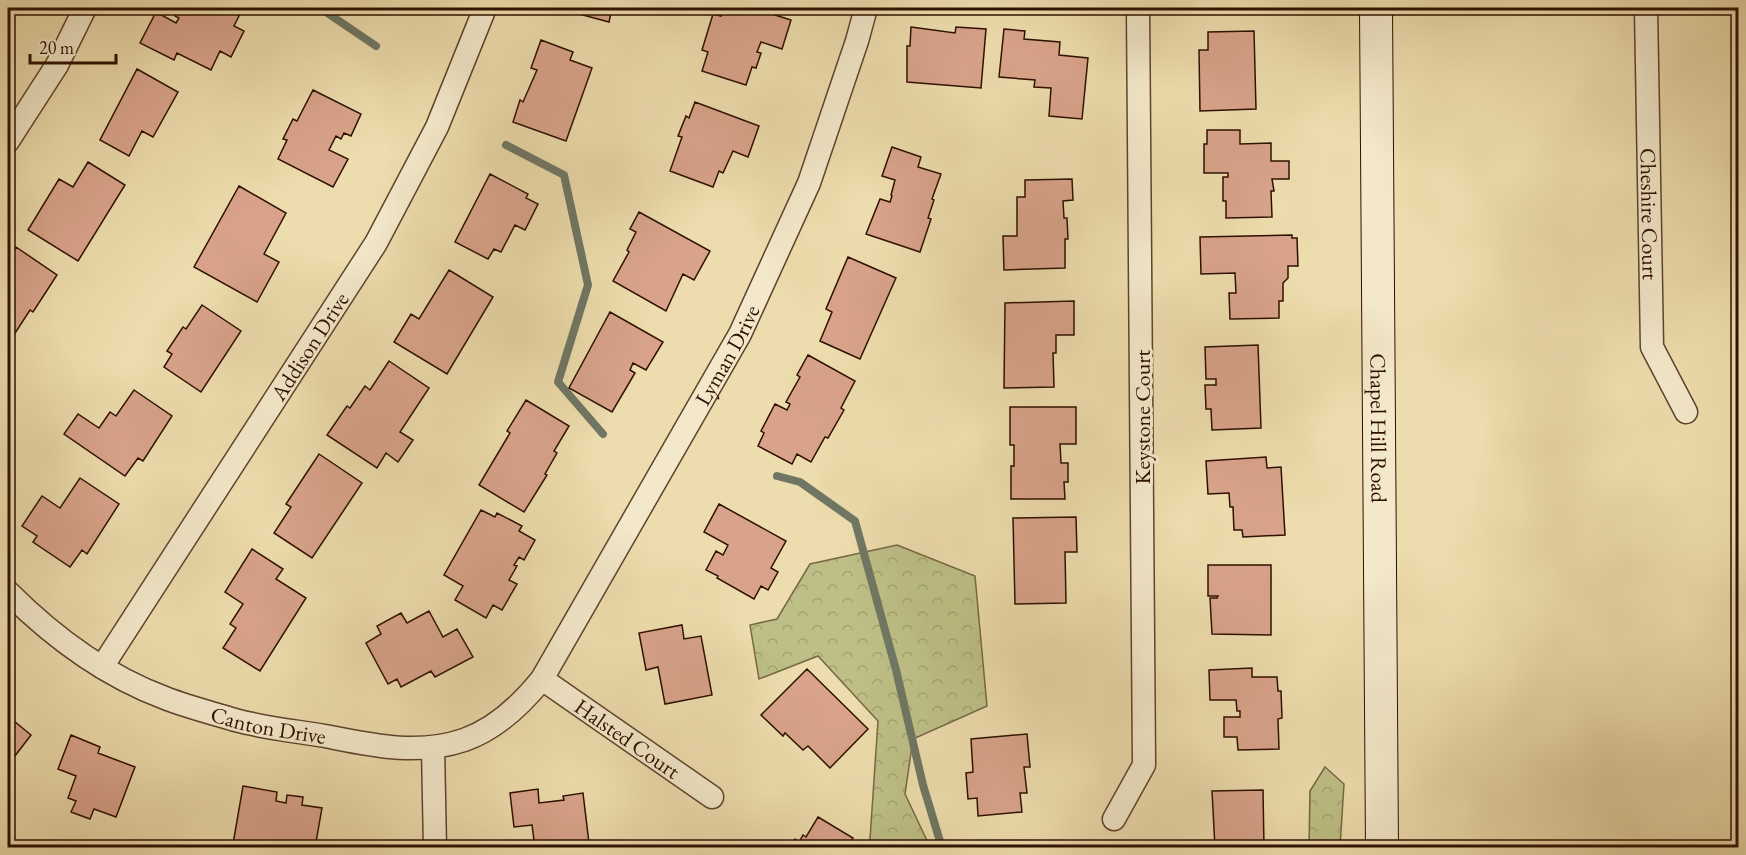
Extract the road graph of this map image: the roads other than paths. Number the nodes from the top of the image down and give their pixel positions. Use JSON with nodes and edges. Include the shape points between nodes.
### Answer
{"nodes":[{"id":1,"x":85,"y":8,"type":"edge"},
{"id":2,"x":485,"y":8,"type":"edge"},
{"id":3,"x":866,"y":8,"type":"edge"},
{"id":4,"x":1138,"y":8,"type":"edge"},
{"id":5,"x":1376,"y":8,"type":"edge"},
{"id":6,"x":1646,"y":8,"type":"edge"},
{"id":7,"x":8,"y":141,"type":"edge"},
{"id":8,"x":1686,"y":412,"type":"dead end"},
{"id":9,"x":8,"y":592,"type":"edge"},
{"id":10,"x":102,"y":667,"type":"junction"},
{"id":11,"x":542,"y":680,"type":"junction"},
{"id":12,"x":433,"y":748,"type":"junction"},
{"id":13,"x":712,"y":797,"type":"dead end"},
{"id":14,"x":1114,"y":819,"type":"dead end"},
{"id":15,"x":435,"y":848,"type":"edge"},
{"id":16,"x":1382,"y":848,"type":"edge"}],
"edges":[{"from":1,"to":7,"type":"street","via":[[57,65]]},
{"from":2,"to":10,"type":"street","name":"Addison Drive","via":[[437,127],[376,243]]},
{"from":3,"to":11,"type":"street","name":"Lyman Drive","via":[[809,183],[740,334]]},
{"from":4,"to":14,"type":"street","name":"Keystone Court","via":[[1144,765]]},
{"from":5,"to":16,"type":"street","name":"Chapel Hill Road"},
{"from":6,"to":8,"type":"street","name":"Cheshire Court","via":[[1652,347]]},
{"from":9,"to":10,"type":"street","name":"Canton Drive","via":[[35,619]]},
{"from":10,"to":12,"type":"street","name":"Canton Drive","via":[[165,698],[237,720],[372,745]]},
{"from":11,"to":12,"type":"street","name":"Canton Drive","via":[[496,724],[465,740]]},
{"from":11,"to":13,"type":"street","name":"Halsted Court"},
{"from":12,"to":15,"type":"street"}]}
